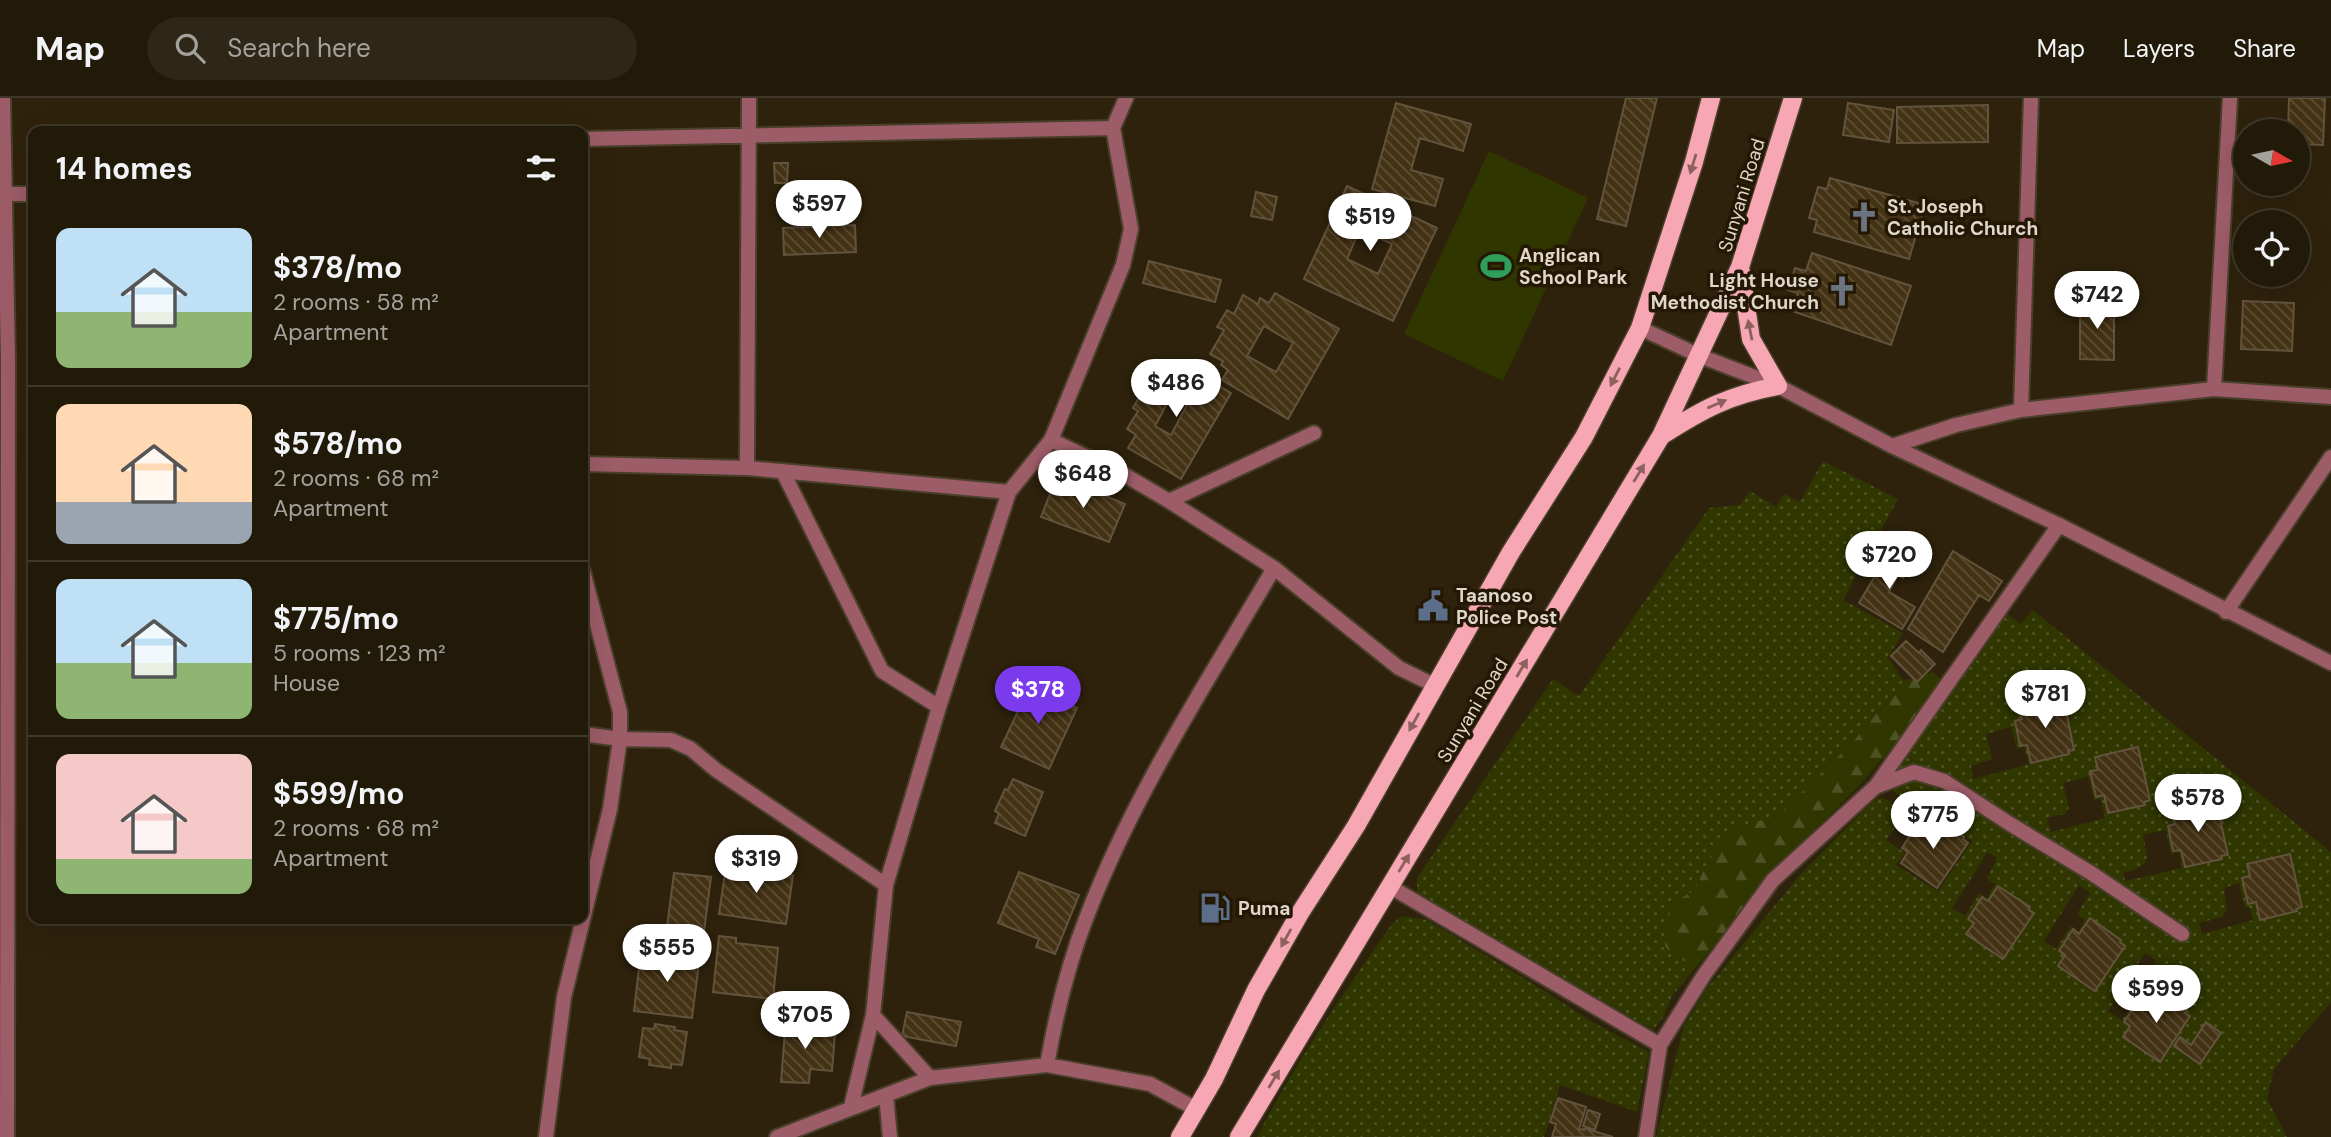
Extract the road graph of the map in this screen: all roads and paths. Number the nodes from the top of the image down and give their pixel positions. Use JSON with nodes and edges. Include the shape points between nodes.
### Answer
{"nodes":[{"id":1,"x":3,"y":98,"type":"edge"},
{"id":2,"x":749,"y":98,"type":"edge"},
{"id":3,"x":1126,"y":98,"type":"edge"},
{"id":4,"x":1710,"y":98,"type":"edge"},
{"id":5,"x":1793,"y":98,"type":"edge"},
{"id":6,"x":2031,"y":98,"type":"edge"},
{"id":7,"x":2230,"y":98,"type":"edge"},
{"id":8,"x":1113,"y":128,"type":"junction"},
{"id":9,"x":750,"y":134,"type":"junction"},
{"id":10,"x":588,"y":139,"type":"edge"},
{"id":11,"x":5,"y":194,"type":"junction"},
{"id":12,"x":28,"y":194,"type":"edge"},
{"id":13,"x":1740,"y":267,"type":"junction"},
{"id":14,"x":1640,"y":328,"type":"junction"},
{"id":15,"x":1700,"y":356,"type":"junction"},
{"id":16,"x":4,"y":362,"type":"edge"},
{"id":17,"x":1778,"y":386,"type":"junction"},
{"id":18,"x":2214,"y":389,"type":"junction"},
{"id":19,"x":2331,"y":397,"type":"edge"},
{"id":20,"x":2021,"y":410,"type":"junction"},
{"id":21,"x":1314,"y":433,"type":"dead end"},
{"id":22,"x":1661,"y":436,"type":"junction"},
{"id":23,"x":1051,"y":440,"type":"junction"},
{"id":24,"x":1892,"y":446,"type":"junction"},
{"id":25,"x":2331,"y":457,"type":"edge"},
{"id":26,"x":588,"y":464,"type":"edge"},
{"id":27,"x":747,"y":468,"type":"junction"},
{"id":28,"x":783,"y":472,"type":"junction"},
{"id":29,"x":1009,"y":492,"type":"junction"},
{"id":30,"x":1169,"y":501,"type":"junction"},
{"id":31,"x":2059,"y":525,"type":"junction"},
{"id":32,"x":1274,"y":568,"type":"junction"},
{"id":33,"x":588,"y":590,"type":"edge"},
{"id":34,"x":2226,"y":612,"type":"junction"},
{"id":35,"x":2331,"y":663,"type":"edge"},
{"id":36,"x":1434,"y":685,"type":"junction"},
{"id":37,"x":3,"y":694,"type":"edge"},
{"id":38,"x":939,"y":707,"type":"junction"},
{"id":39,"x":588,"y":735,"type":"edge"},
{"id":40,"x":620,"y":739,"type":"junction"},
{"id":41,"x":1875,"y":787,"type":"junction"},
{"id":42,"x":886,"y":885,"type":"junction"},
{"id":43,"x":1390,"y":886,"type":"junction"},
{"id":44,"x":588,"y":899,"type":"edge"},
{"id":45,"x":582,"y":924,"type":"edge"},
{"id":46,"x":2182,"y":934,"type":"dead end"},
{"id":47,"x":873,"y":1015,"type":"junction"},
{"id":48,"x":1660,"y":1045,"type":"junction"},
{"id":49,"x":1047,"y":1065,"type":"junction"},
{"id":50,"x":930,"y":1078,"type":"junction"},
{"id":51,"x":886,"y":1095,"type":"junction"},
{"id":52,"x":851,"y":1107,"type":"junction"},
{"id":53,"x":1196,"y":1109,"type":"junction"},
{"id":54,"x":7,"y":1137,"type":"edge"},
{"id":55,"x":546,"y":1137,"type":"edge"},
{"id":56,"x":777,"y":1137,"type":"edge"},
{"id":57,"x":890,"y":1137,"type":"edge"},
{"id":58,"x":1180,"y":1137,"type":"edge"},
{"id":59,"x":1238,"y":1137,"type":"edge"},
{"id":60,"x":1646,"y":1137,"type":"edge"}],
"edges":[{"from":1,"to":11,"type":"street"},
{"from":2,"to":9,"type":"street"},
{"from":3,"to":8,"type":"street"},
{"from":4,"to":14,"type":"main road","one_way":true},
{"from":5,"to":13,"type":"main road","name":"Sunyani Road"},
{"from":6,"to":20,"type":"street"},
{"from":7,"to":18,"type":"street"},
{"from":8,"to":9,"type":"street"},
{"from":8,"to":23,"type":"street","via":[[1131,229],[1123,265]]},
{"from":9,"to":10,"type":"street"},
{"from":9,"to":27,"type":"street"},
{"from":11,"to":12,"type":"street"},
{"from":11,"to":16,"type":"street"},
{"from":13,"to":15,"type":"main road","name":"Sunyani Road"},
{"from":17,"to":13,"type":"main road","one_way":true,"via":[[1751,339]]},
{"from":14,"to":15,"type":"street"},
{"from":14,"to":36,"type":"main road","one_way":true,"via":[[1584,437]]},
{"from":15,"to":17,"type":"street"},
{"from":15,"to":22,"type":"main road","name":"Sunyani Road"},
{"from":16,"to":37,"type":"street"},
{"from":22,"to":17,"type":"main road","one_way":true,"via":[[1715,403]]},
{"from":17,"to":24,"type":"street"},
{"from":18,"to":19,"type":"street"},
{"from":18,"to":20,"type":"street"},
{"from":20,"to":24,"type":"street"},
{"from":21,"to":30,"type":"street"},
{"from":43,"to":22,"type":"main road","name":"Sunyani Road","one_way":true},
{"from":23,"to":29,"type":"street"},
{"from":23,"to":30,"type":"street"},
{"from":24,"to":31,"type":"street"},
{"from":25,"to":34,"type":"street"},
{"from":26,"to":27,"type":"street"},
{"from":27,"to":28,"type":"street"},
{"from":28,"to":29,"type":"street"},
{"from":28,"to":38,"type":"street","via":[[882,671]]},
{"from":29,"to":38,"type":"street"},
{"from":30,"to":32,"type":"street"},
{"from":31,"to":34,"type":"street"},
{"from":31,"to":41,"type":"street"},
{"from":32,"to":36,"type":"street","via":[[1399,668]]},
{"from":32,"to":49,"type":"street","via":[[1122,836],[1086,916],[1058,1005]]},
{"from":33,"to":40,"type":"street","via":[[620,712]]},
{"from":34,"to":35,"type":"street"},
{"from":36,"to":53,"type":"main road","one_way":true,"via":[[1356,826],[1256,990]]},
{"from":37,"to":54,"type":"street"},
{"from":38,"to":42,"type":"street"},
{"from":39,"to":40,"type":"street"},
{"from":40,"to":42,"type":"street","via":[[671,740],[691,749]]},
{"from":40,"to":44,"type":"street","via":[[610,809]]},
{"from":41,"to":46,"type":"street","via":[[1914,772],[1944,781]]},
{"from":41,"to":48,"type":"street","via":[[1773,880]]},
{"from":42,"to":47,"type":"street"},
{"from":43,"to":48,"type":"street"},
{"from":59,"to":43,"type":"main road","name":"Sunyani Road","one_way":true},
{"from":45,"to":55,"type":"street","via":[[564,997]]},
{"from":47,"to":50,"type":"street"},
{"from":47,"to":52,"type":"street"},
{"from":48,"to":60,"type":"street"},
{"from":49,"to":50,"type":"street"},
{"from":49,"to":53,"type":"street","via":[[1150,1084]]},
{"from":50,"to":51,"type":"street"},
{"from":51,"to":52,"type":"street"},
{"from":51,"to":57,"type":"street"},
{"from":52,"to":56,"type":"street"},
{"from":53,"to":58,"type":"main road"}]}
